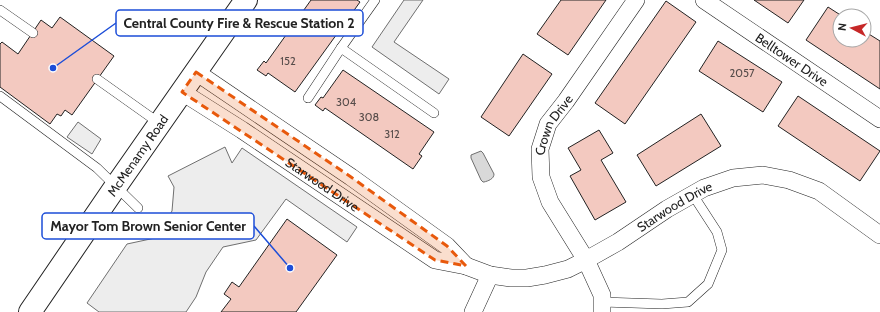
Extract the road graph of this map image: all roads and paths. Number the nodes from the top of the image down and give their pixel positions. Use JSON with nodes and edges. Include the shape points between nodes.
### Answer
{"nodes":[{"id":1,"x":246,"y":0,"type":"edge"},
{"id":2,"x":375,"y":0,"type":"edge"},
{"id":3,"x":636,"y":0,"type":"edge"},
{"id":4,"x":704,"y":0,"type":"edge"},
{"id":5,"x":0,"y":10,"type":"edge"},
{"id":6,"x":33,"y":33,"type":"dead end"},
{"id":7,"x":341,"y":48,"type":"junction"},
{"id":8,"x":196,"y":72,"type":"junction"},
{"id":9,"x":98,"y":79,"type":"dead end"},
{"id":10,"x":182,"y":92,"type":"junction"},
{"id":11,"x":0,"y":96,"type":"edge"},
{"id":12,"x":308,"y":98,"type":"dead end"},
{"id":13,"x":434,"y":113,"type":"dead end"},
{"id":14,"x":880,"y":119,"type":"edge"},
{"id":15,"x":159,"y":123,"type":"junction"},
{"id":16,"x":116,"y":186,"type":"junction"},
{"id":17,"x":692,"y":195,"type":"junction"},
{"id":18,"x":138,"y":208,"type":"dead end"},
{"id":19,"x":880,"y":235,"type":"edge"},
{"id":20,"x":586,"y":260,"type":"junction"},
{"id":21,"x":466,"y":266,"type":"junction"},
{"id":22,"x":490,"y":275,"type":"junction"},
{"id":23,"x":602,"y":307,"type":"edge"},
{"id":24,"x":30,"y":312,"type":"edge"},
{"id":25,"x":473,"y":312,"type":"edge"}],
"edges":[{"from":1,"to":8,"type":"street","name":"McMenamy Road"},
{"from":2,"to":7,"type":"lane"},
{"from":3,"to":20,"type":"street","name":"Crown Drive","via":[[548,124],[540,149],[541,177],[550,202]]},
{"from":4,"to":14,"type":"street","name":"Belltower Drive"},
{"from":5,"to":6,"type":"lane"},
{"from":7,"to":12,"type":"lane"},
{"from":7,"to":13,"type":"lane"},
{"from":8,"to":10,"type":"street","name":"McMenamy Road"},
{"from":8,"to":21,"type":"street","name":"Starwood Drive","via":[[351,177],[447,246]]},
{"from":9,"to":15,"type":"lane"},
{"from":10,"to":15,"type":"street","name":"McMenamy Road"},
{"from":10,"to":21,"type":"street","name":"Starwood Drive","via":[[435,260]]},
{"from":11,"to":16,"type":"lane","via":[[98,168]]},
{"from":15,"to":16,"type":"street","name":"McMenamy Road"},
{"from":16,"to":18,"type":"lane"},
{"from":16,"to":24,"type":"street","name":"McMenamy Road"},
{"from":17,"to":19,"type":"street","name":"Starwood Drive","via":[[733,178],[763,176],[789,180],[819,191]]},
{"from":17,"to":20,"type":"street","name":"Starwood Drive"},
{"from":17,"to":23,"type":"lane","via":[[717,232],[722,250],[708,284],[688,302]]},
{"from":20,"to":22,"type":"street","name":"Starwood Drive","via":[[568,269],[527,278]]},
{"from":20,"to":23,"type":"street","name":"Crown Drive","via":[[602,295]]},
{"from":21,"to":22,"type":"street","name":"Starwood Drive"},
{"from":22,"to":25,"type":"street"}]}
